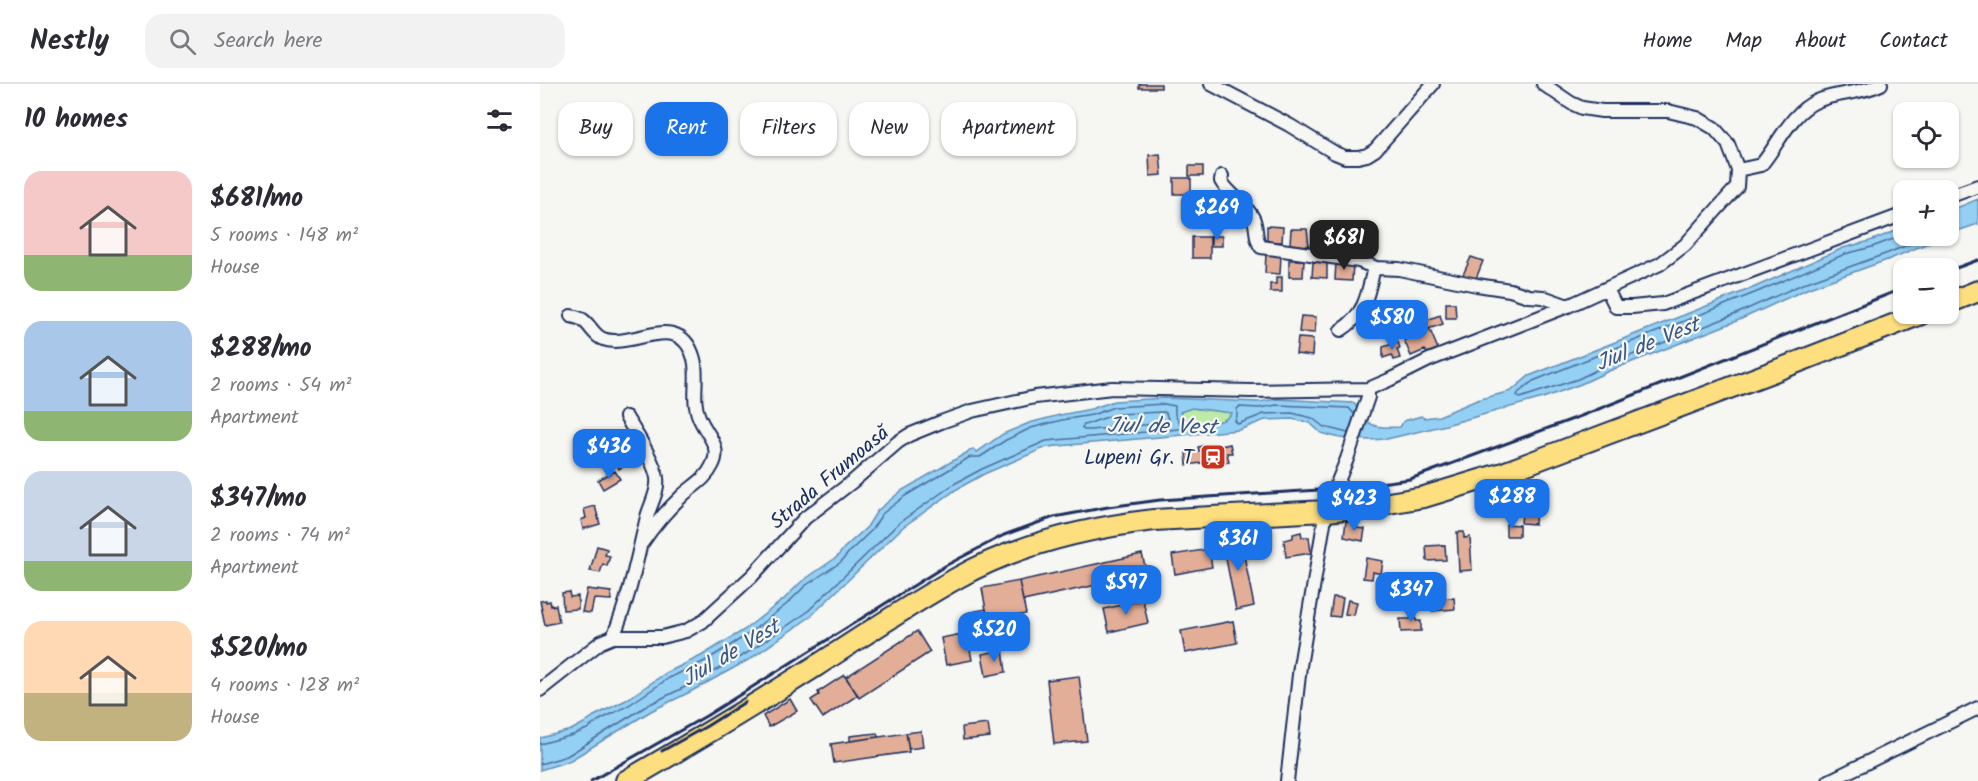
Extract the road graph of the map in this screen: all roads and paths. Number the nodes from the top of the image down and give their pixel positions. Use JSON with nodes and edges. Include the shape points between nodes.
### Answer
{"nodes":[{"id":1,"x":1211,"y":84,"type":"edge"},
{"id":2,"x":1433,"y":84,"type":"edge"},
{"id":3,"x":1543,"y":84,"type":"edge"},
{"id":4,"x":1881,"y":84,"type":"edge"},
{"id":5,"x":1738,"y":170,"type":"junction"},
{"id":6,"x":1222,"y":176,"type":"dead end"},
{"id":7,"x":1978,"y":186,"type":"edge"},
{"id":8,"x":1959,"y":193,"type":"edge"},
{"id":9,"x":1893,"y":217,"type":"edge"},
{"id":10,"x":1374,"y":267,"type":"junction"},
{"id":11,"x":1607,"y":289,"type":"junction"},
{"id":12,"x":1978,"y":291,"type":"edge"},
{"id":13,"x":1959,"y":299,"type":"edge"},
{"id":14,"x":1568,"y":306,"type":"junction"},
{"id":15,"x":570,"y":316,"type":"dead end"},
{"id":16,"x":1895,"y":324,"type":"edge"},
{"id":17,"x":1341,"y":330,"type":"dead end"},
{"id":18,"x":1368,"y":393,"type":"junction"},
{"id":19,"x":626,"y":417,"type":"dead end"},
{"id":20,"x":1326,"y":511,"type":"junction"},
{"id":21,"x":642,"y":543,"type":"junction"},
{"id":22,"x":613,"y":637,"type":"junction"},
{"id":23,"x":540,"y":690,"type":"edge"},
{"id":24,"x":1978,"y":708,"type":"edge"},
{"id":25,"x":626,"y":781,"type":"edge"},
{"id":26,"x":1287,"y":781,"type":"edge"},
{"id":27,"x":1828,"y":781,"type":"edge"}],
"edges":[{"from":1,"to":2,"type":"street","via":[[1345,157],[1367,155],[1375,150]]},
{"from":3,"to":5,"type":"street","via":[[1582,108],[1668,111],[1697,118],[1728,144]]},
{"from":4,"to":5,"type":"street","via":[[1817,100],[1797,115],[1761,165]]},
{"from":5,"to":11,"type":"street","via":[[1737,187],[1685,245],[1660,264]]},
{"from":6,"to":10,"type":"street","via":[[1226,189],[1252,217],[1261,247],[1359,261]]},
{"from":7,"to":8,"type":"street"},
{"from":9,"to":11,"type":"street","via":[[1663,304],[1616,307]]},
{"from":10,"to":14,"type":"street","via":[[1490,285]]},
{"from":10,"to":17,"type":"street","via":[[1362,309]]},
{"from":11,"to":14,"type":"street"},
{"from":12,"to":13,"type":"main road"},
{"from":14,"to":18,"type":"street","via":[[1429,360]]},
{"from":15,"to":21,"type":"street","via":[[582,319],[597,336],[613,341],[668,333],[686,343],[694,357],[695,404],[715,445],[716,458],[705,478],[659,519]]},
{"from":16,"to":20,"type":"main road","via":[[1503,473],[1424,497]]},
{"from":18,"to":20,"type":"street"},
{"from":18,"to":22,"type":"street","name":"Strada Frumoasă","via":[[1112,388],[1035,397],[972,411],[898,442],[805,518],[752,576],[702,622],[687,631],[662,637]]},
{"from":19,"to":21,"type":"street","via":[[657,476]]},
{"from":20,"to":25,"type":"main road","via":[[1154,520],[1056,539],[1022,550],[960,576]]},
{"from":20,"to":26,"type":"street","via":[[1300,666]]},
{"from":21,"to":22,"type":"street"},
{"from":22,"to":23,"type":"street","via":[[601,642]]},
{"from":24,"to":27,"type":"street"}]}
